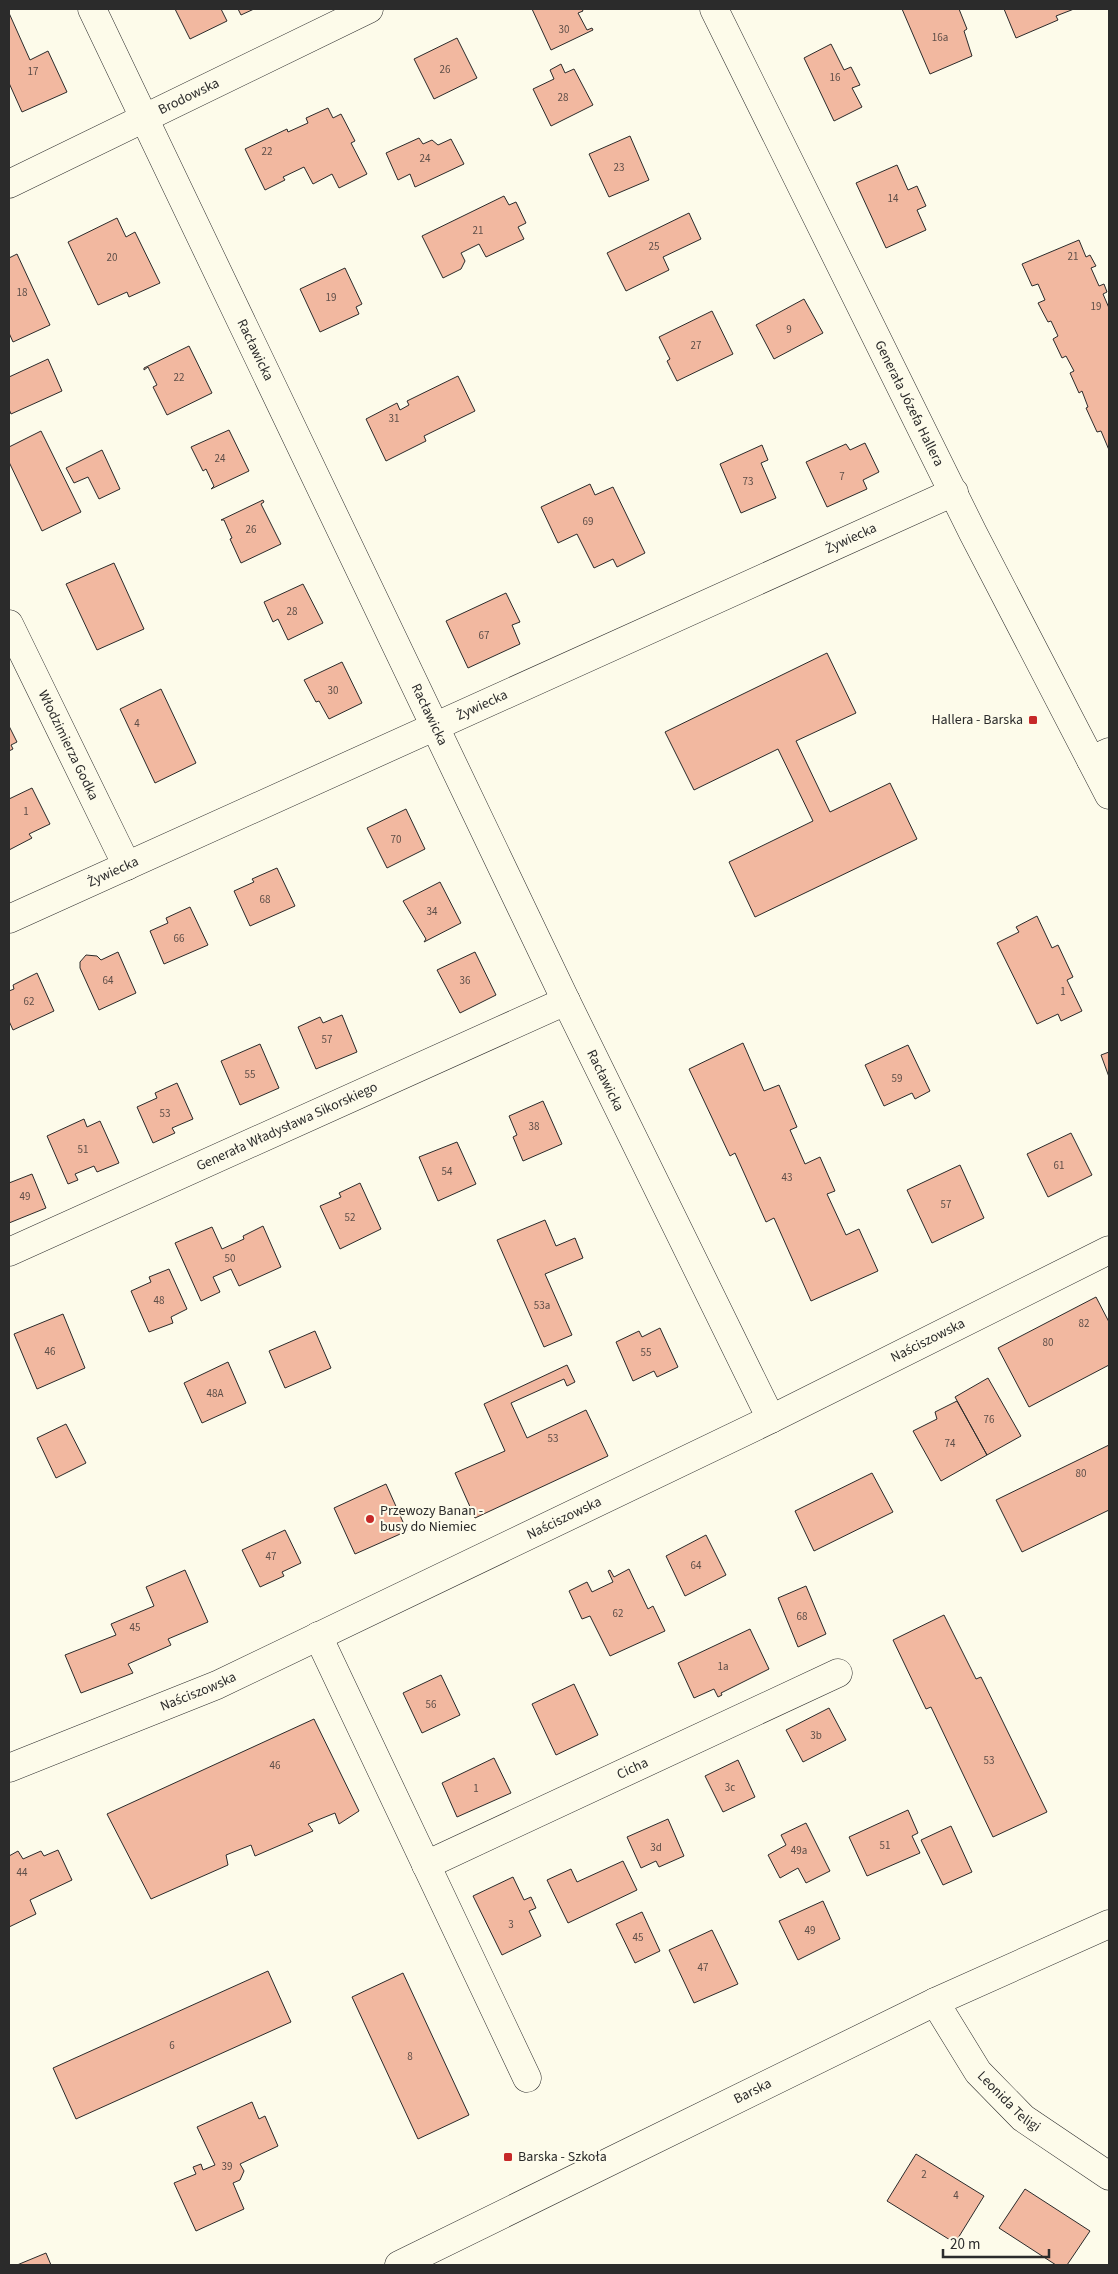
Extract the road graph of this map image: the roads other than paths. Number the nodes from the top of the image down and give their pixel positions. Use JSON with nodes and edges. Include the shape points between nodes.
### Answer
{"nodes":[{"id":1,"x":92,"y":9,"type":"edge"},
{"id":2,"x":369,"y":9,"type":"edge"},
{"id":3,"x":714,"y":9,"type":"edge"},
{"id":4,"x":145,"y":119,"type":"junction"},
{"id":5,"x":9,"y":184,"type":"edge"},
{"id":6,"x":954,"y":492,"type":"junction"},
{"id":7,"x":9,"y":624,"type":"edge"},
{"id":8,"x":435,"y":727,"type":"junction"},
{"id":9,"x":1100,"y":756,"type":"edge"},
{"id":10,"x":1109,"y":795,"type":"edge"},
{"id":11,"x":127,"y":866,"type":"junction"},
{"id":12,"x":9,"y":919,"type":"edge"},
{"id":13,"x":566,"y":1002,"type":"junction"},
{"id":14,"x":1109,"y":1250,"type":"edge"},
{"id":15,"x":9,"y":1252,"type":"edge"},
{"id":16,"x":771,"y":1418,"type":"junction"},
{"id":17,"x":318,"y":1636,"type":"junction"},
{"id":18,"x":838,"y":1673,"type":"dead end"},
{"id":19,"x":9,"y":1768,"type":"edge"},
{"id":20,"x":426,"y":1864,"type":"junction"},
{"id":21,"x":1109,"y":1924,"type":"edge"},
{"id":22,"x":935,"y":2002,"type":"junction"},
{"id":23,"x":527,"y":2078,"type":"dead end"},
{"id":24,"x":1109,"y":2176,"type":"edge"},
{"id":25,"x":399,"y":2265,"type":"edge"}],
"edges":[{"from":1,"to":4,"type":"street","name":"Racławicka"},
{"from":2,"to":4,"type":"street","name":"Brodowska"},
{"from":3,"to":6,"type":"street","name":"Generała Józefa Hallera"},
{"from":4,"to":5,"type":"street","name":"Brodowska"},
{"from":4,"to":8,"type":"street","name":"Racławicka"},
{"from":6,"to":8,"type":"street","name":"Żywiecka"},
{"from":6,"to":9,"type":"street","name":"Generała Józefa Hallera","via":[[1040,664]]},
{"from":7,"to":11,"type":"street","name":"Włodzimierza Godka"},
{"from":8,"to":11,"type":"street","name":"Żywiecka"},
{"from":8,"to":13,"type":"street","name":"Racławicka"},
{"from":9,"to":10,"type":"street","name":"Generała Józefa Hallera"},
{"from":11,"to":12,"type":"street","name":"Żywiecka"},
{"from":13,"to":15,"type":"street","name":"Generała Władysława Sikorskiego"},
{"from":13,"to":16,"type":"street","name":"Racławicka"},
{"from":14,"to":16,"type":"street","name":"Naściszowska"},
{"from":16,"to":17,"type":"street","name":"Naściszowska"},
{"from":17,"to":19,"type":"street","name":"Naściszowska","via":[[217,1685]]},
{"from":17,"to":20,"type":"street"},
{"from":18,"to":20,"type":"street","name":"Cicha"},
{"from":20,"to":23,"type":"street"},
{"from":21,"to":22,"type":"street","name":"Barska"},
{"from":22,"to":24,"type":"street","name":"Leonida Teligi","via":[[978,2072],[1023,2118]]},
{"from":22,"to":25,"type":"street","name":"Barska"}]}
